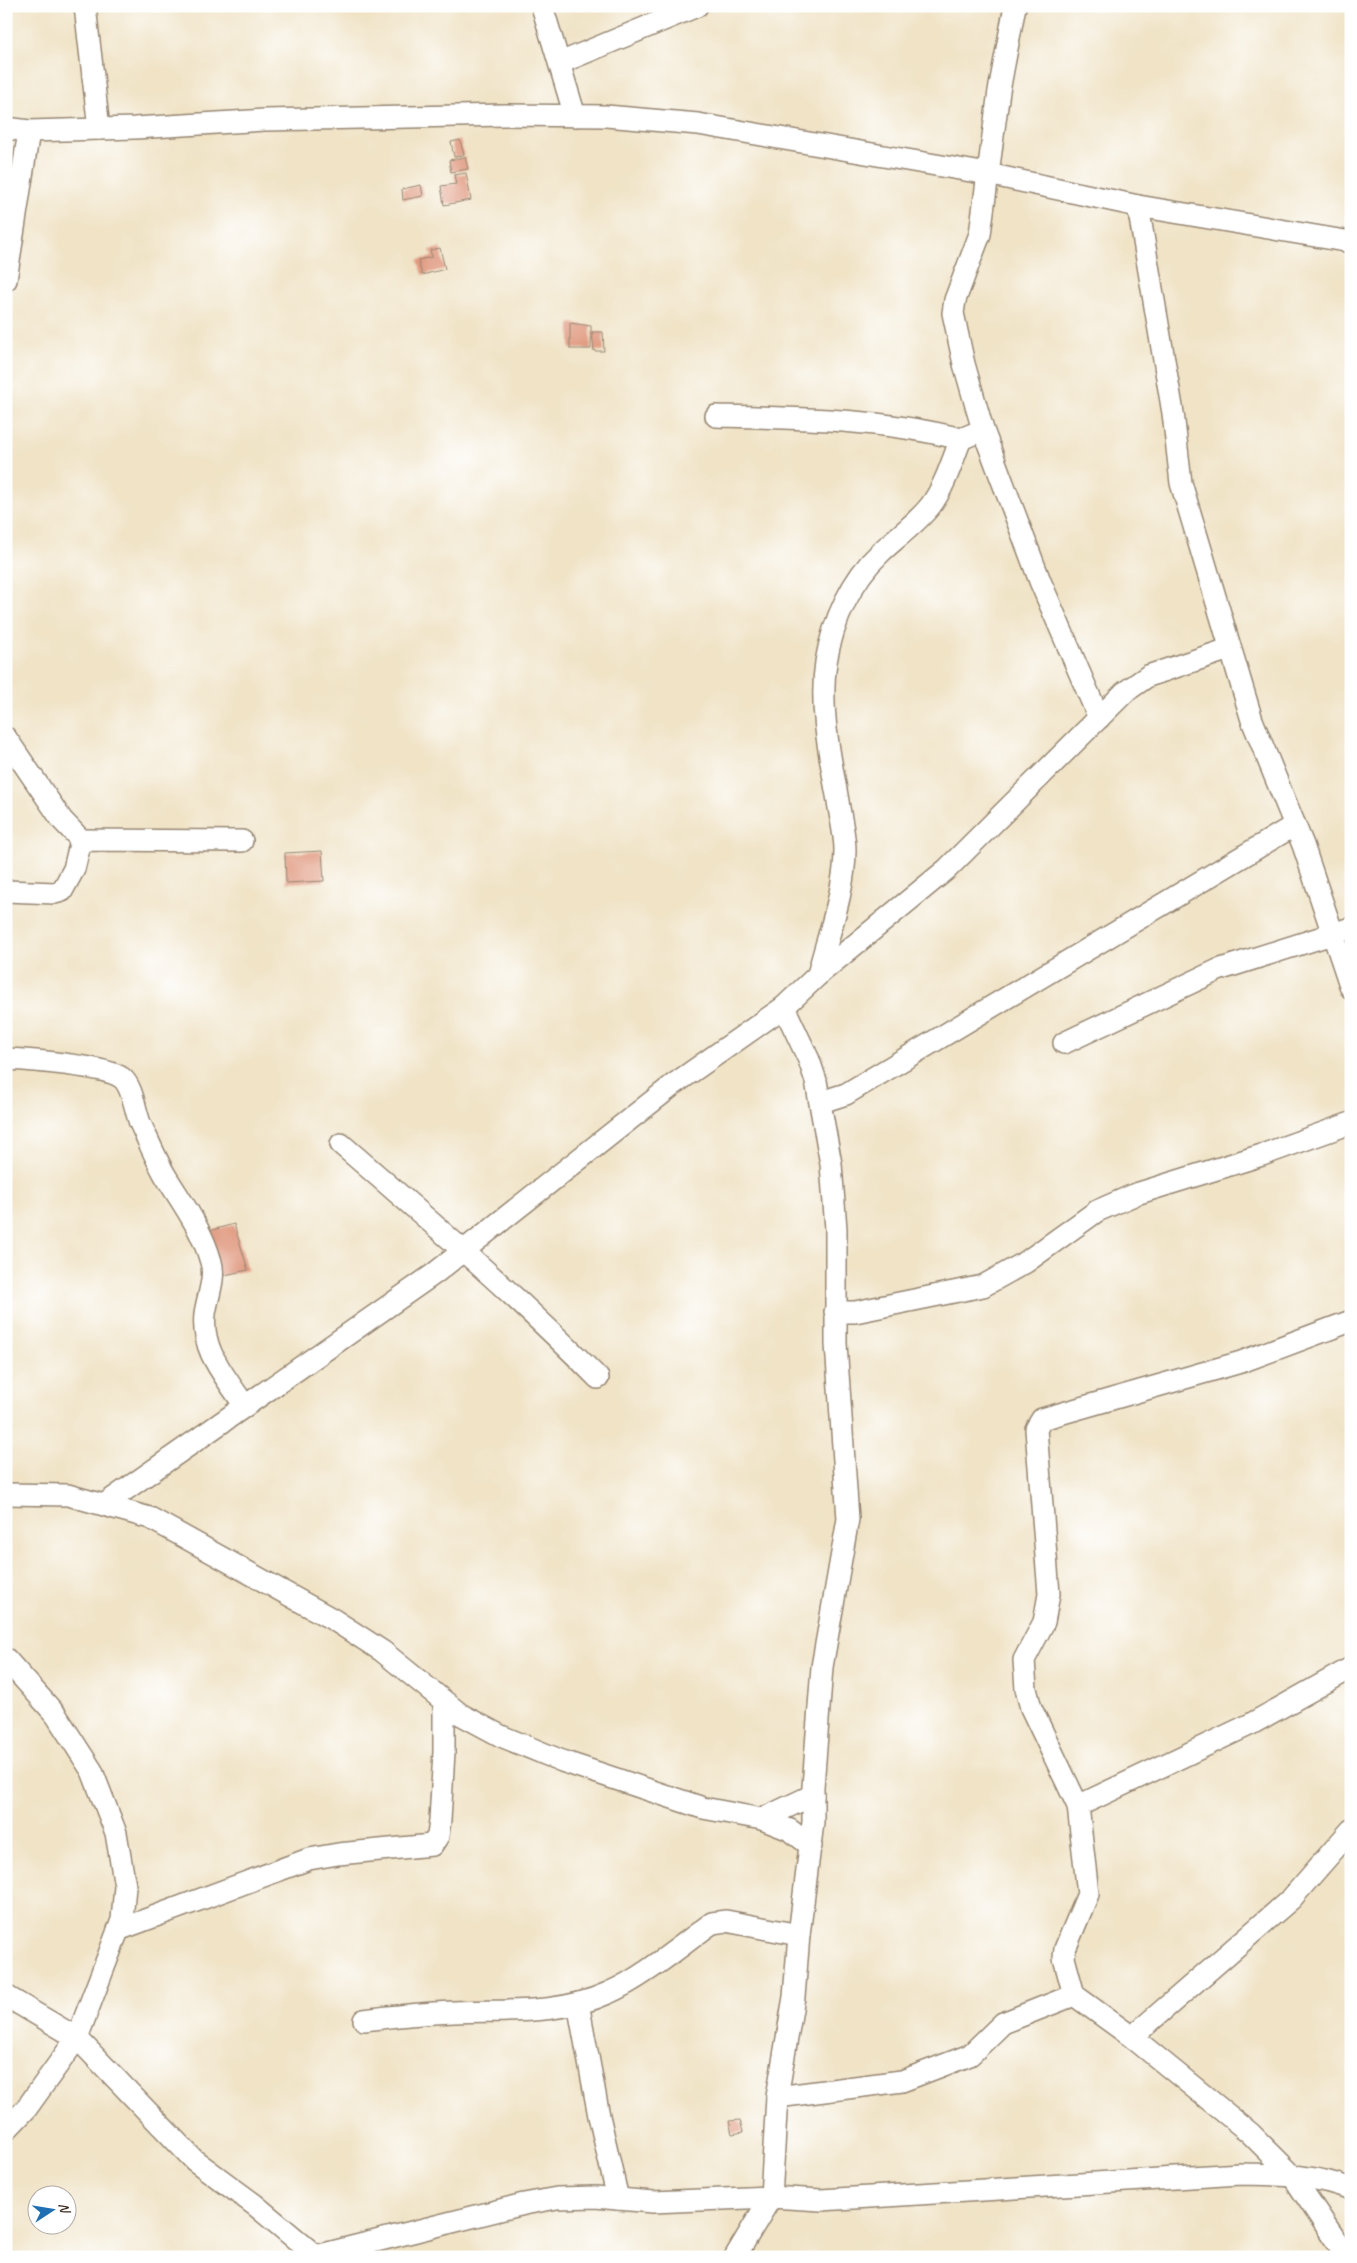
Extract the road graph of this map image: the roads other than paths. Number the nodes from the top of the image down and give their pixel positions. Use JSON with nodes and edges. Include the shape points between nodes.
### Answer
{"nodes":[{"id":1,"x":85,"y":6,"type":"edge"},
{"id":2,"x":542,"y":6,"type":"edge"},
{"id":3,"x":697,"y":6,"type":"edge"},
{"id":4,"x":1014,"y":6,"type":"edge"},
{"id":5,"x":560,"y":63,"type":"junction"},
{"id":6,"x":575,"y":116,"type":"junction"},
{"id":7,"x":6,"y":128,"type":"edge"},
{"id":8,"x":99,"y":129,"type":"junction"},
{"id":9,"x":29,"y":131,"type":"junction"},
{"id":10,"x":988,"y":174,"type":"junction"},
{"id":11,"x":1138,"y":206,"type":"junction"},
{"id":12,"x":1351,"y":242,"type":"edge"},
{"id":13,"x":6,"y":280,"type":"edge"},
{"id":14,"x":716,"y":416,"type":"dead end"},
{"id":15,"x":983,"y":430,"type":"junction"},
{"id":16,"x":961,"y":439,"type":"junction"},
{"id":17,"x":1229,"y":649,"type":"junction"},
{"id":18,"x":1099,"y":718,"type":"junction"},
{"id":19,"x":6,"y":738,"type":"edge"},
{"id":20,"x":1295,"y":825,"type":"junction"},
{"id":21,"x":80,"y":840,"type":"junction"},
{"id":22,"x":242,"y":841,"type":"dead end"},
{"id":23,"x":6,"y":891,"type":"edge"},
{"id":24,"x":1342,"y":930,"type":"edge"},
{"id":25,"x":818,"y":975,"type":"junction"},
{"id":26,"x":1351,"y":988,"type":"edge"},
{"id":27,"x":784,"y":1007,"type":"junction"},
{"id":28,"x":1064,"y":1043,"type":"dead end"},
{"id":29,"x":6,"y":1059,"type":"edge"},
{"id":30,"x":821,"y":1102,"type":"junction"},
{"id":31,"x":1351,"y":1123,"type":"edge"},
{"id":32,"x":341,"y":1144,"type":"dead end"},
{"id":33,"x":465,"y":1250,"type":"junction"},
{"id":34,"x":835,"y":1312,"type":"junction"},
{"id":35,"x":1351,"y":1321,"type":"edge"},
{"id":36,"x":598,"y":1378,"type":"dead end"},
{"id":37,"x":244,"y":1405,"type":"junction"},
{"id":38,"x":6,"y":1494,"type":"edge"},
{"id":39,"x":105,"y":1504,"type":"junction"},
{"id":40,"x":6,"y":1659,"type":"edge"},
{"id":41,"x":1351,"y":1668,"type":"edge"},
{"id":42,"x":444,"y":1703,"type":"junction"},
{"id":43,"x":813,"y":1795,"type":"junction"},
{"id":44,"x":1078,"y":1806,"type":"junction"},
{"id":45,"x":762,"y":1818,"type":"junction"},
{"id":46,"x":1351,"y":1830,"type":"edge"},
{"id":47,"x":811,"y":1846,"type":"junction"},
{"id":48,"x":118,"y":1930,"type":"junction"},
{"id":49,"x":799,"y":1935,"type":"junction"},
{"id":50,"x":1074,"y":1995,"type":"junction"},
{"id":51,"x":6,"y":1996,"type":"edge"},
{"id":52,"x":578,"y":2003,"type":"junction"},
{"id":53,"x":364,"y":2020,"type":"dead end"},
{"id":54,"x":1132,"y":2037,"type":"junction"},
{"id":55,"x":77,"y":2038,"type":"junction"},
{"id":56,"x":777,"y":2097,"type":"junction"},
{"id":57,"x":6,"y":2130,"type":"edge"},
{"id":58,"x":1292,"y":2175,"type":"junction"},
{"id":59,"x":1351,"y":2189,"type":"edge"},
{"id":60,"x":771,"y":2197,"type":"junction"},
{"id":61,"x":618,"y":2199,"type":"junction"},
{"id":62,"x":315,"y":2256,"type":"edge"},
{"id":63,"x":735,"y":2257,"type":"edge"},
{"id":64,"x":1346,"y":2257,"type":"edge"}],
"edges":[{"from":1,"to":8,"type":"street"},
{"from":2,"to":5,"type":"street"},
{"from":3,"to":5,"type":"street"},
{"from":4,"to":10,"type":"street"},
{"from":5,"to":6,"type":"street"},
{"from":6,"to":8,"type":"street","via":[[265,120]]},
{"from":6,"to":10,"type":"street","via":[[698,124]]},
{"from":7,"to":9,"type":"street"},
{"from":8,"to":9,"type":"street"},
{"from":9,"to":13,"type":"street"},
{"from":10,"to":11,"type":"street"},
{"from":10,"to":15,"type":"street","via":[[980,234],[953,313]]},
{"from":11,"to":12,"type":"street"},
{"from":11,"to":17,"type":"street","via":[[1182,483]]},
{"from":14,"to":16,"type":"street","via":[[814,419]]},
{"from":15,"to":16,"type":"street"},
{"from":15,"to":18,"type":"street","via":[[1033,563]]},
{"from":16,"to":25,"type":"street","via":[[931,504],[856,581],[841,610],[826,661],[824,701],[829,751],[845,848],[844,879]]},
{"from":17,"to":18,"type":"street","via":[[1148,676],[1118,698]]},
{"from":17,"to":20,"type":"street","via":[[1252,720]]},
{"from":18,"to":25,"type":"street","via":[[947,869]]},
{"from":19,"to":21,"type":"street","via":[[62,820]]},
{"from":20,"to":24,"type":"street"},
{"from":20,"to":30,"type":"street","via":[[846,1094]]},
{"from":21,"to":22,"type":"street"},
{"from":21,"to":23,"type":"street","via":[[74,869],[62,891]]},
{"from":24,"to":26,"type":"street"},
{"from":24,"to":28,"type":"street","via":[[1218,970]]},
{"from":25,"to":27,"type":"street"},
{"from":27,"to":30,"type":"street","via":[[809,1060]]},
{"from":27,"to":33,"type":"street","via":[[673,1085]]},
{"from":29,"to":37,"type":"street","via":[[74,1066],[122,1078],[164,1174],[192,1216],[212,1262],[204,1333],[208,1350]]},
{"from":30,"to":34,"type":"street","via":[[831,1164],[835,1220]]},
{"from":31,"to":34,"type":"street","via":[[1136,1194],[1097,1211],[1026,1262],[983,1286],[855,1312]]},
{"from":32,"to":33,"type":"street"},
{"from":33,"to":36,"type":"street"},
{"from":33,"to":37,"type":"street"},
{"from":34,"to":43,"type":"street","via":[[848,1519],[822,1667]]},
{"from":35,"to":44,"type":"street","via":[[1241,1362],[1042,1419],[1036,1429],[1049,1594],[1044,1622],[1024,1660],[1026,1689],[1031,1708]]},
{"from":37,"to":39,"type":"street"},
{"from":38,"to":39,"type":"street","via":[[68,1495]]},
{"from":39,"to":42,"type":"street","via":[[150,1518],[334,1620],[382,1652]]},
{"from":40,"to":48,"type":"street","via":[[56,1715],[92,1770],[116,1833],[125,1886]]},
{"from":41,"to":44,"type":"street","via":[[1251,1724]]},
{"from":42,"to":45,"type":"street","via":[[501,1736],[562,1761],[704,1808]]},
{"from":42,"to":48,"type":"street","via":[[440,1820],[438,1836],[432,1845],[309,1859]]},
{"from":43,"to":45,"type":"street"},
{"from":43,"to":47,"type":"street"},
{"from":44,"to":50,"type":"street","via":[[1088,1894],[1065,1949],[1064,1958]]},
{"from":45,"to":47,"type":"street","via":[[790,1830]]},
{"from":46,"to":54,"type":"street","via":[[1291,1899]]},
{"from":47,"to":49,"type":"street"},
{"from":48,"to":55,"type":"street"},
{"from":49,"to":52,"type":"street","via":[[726,1922],[712,1924],[637,1978],[607,1994]]},
{"from":49,"to":56,"type":"street","via":[[794,1996]]},
{"from":50,"to":54,"type":"street"},
{"from":50,"to":56,"type":"street","via":[[1004,2024],[970,2056],[902,2081]]},
{"from":51,"to":55,"type":"street"},
{"from":52,"to":53,"type":"street","via":[[540,2010],[427,2013]]},
{"from":52,"to":61,"type":"street"},
{"from":54,"to":58,"type":"street","via":[[1250,2133]]},
{"from":55,"to":57,"type":"street","via":[[26,2109]]},
{"from":55,"to":62,"type":"street","via":[[194,2160],[255,2205]]},
{"from":56,"to":60,"type":"street"},
{"from":58,"to":59,"type":"street","via":[[1326,2180]]},
{"from":58,"to":60,"type":"street","via":[[1184,2176],[822,2200]]},
{"from":58,"to":64,"type":"street"},
{"from":60,"to":61,"type":"street","via":[[653,2202]]},
{"from":60,"to":63,"type":"street"},
{"from":61,"to":62,"type":"street","via":[[557,2198],[524,2204]]}]}
